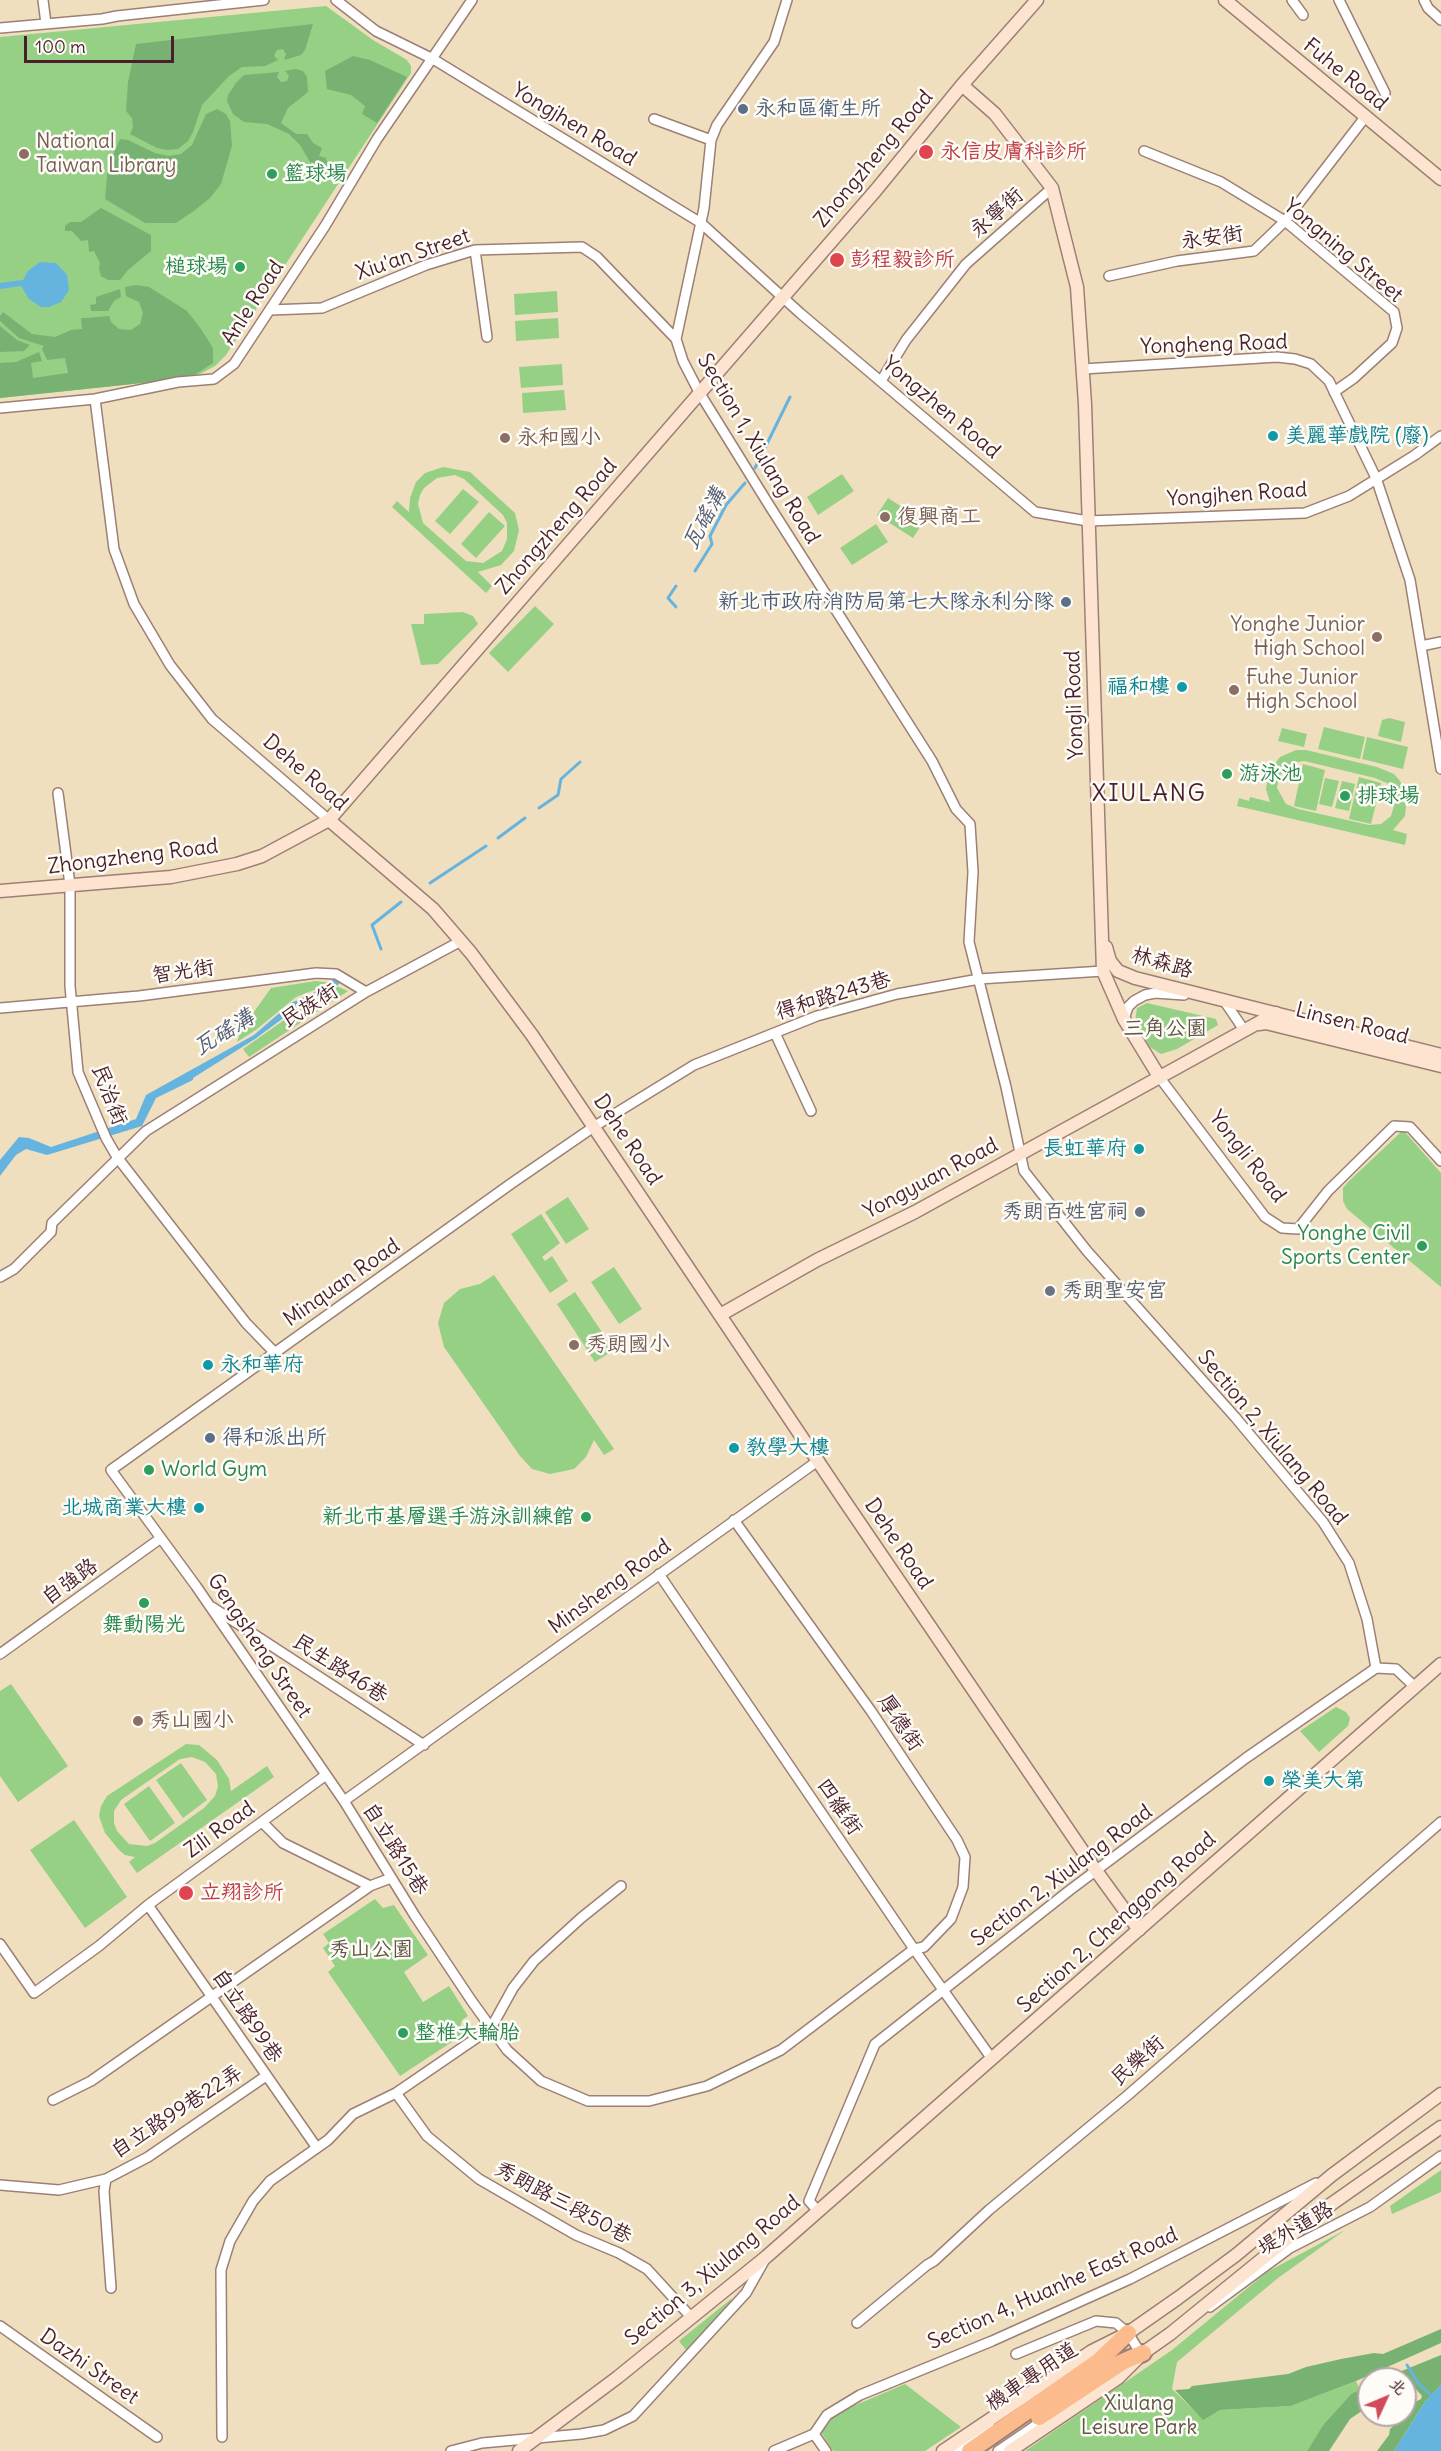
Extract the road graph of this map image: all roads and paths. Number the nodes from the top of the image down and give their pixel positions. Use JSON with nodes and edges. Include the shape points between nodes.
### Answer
{"nodes":[{"id":1,"x":43,"y":0,"type":"edge"},
{"id":2,"x":264,"y":0,"type":"edge"},
{"id":3,"x":336,"y":0,"type":"edge"},
{"id":4,"x":472,"y":0,"type":"edge"},
{"id":5,"x":787,"y":0,"type":"edge"},
{"id":6,"x":1037,"y":0,"type":"edge"},
{"id":7,"x":1225,"y":0,"type":"edge"},
{"id":8,"x":1292,"y":0,"type":"edge"},
{"id":9,"x":1339,"y":0,"type":"edge"},
{"id":10,"x":1424,"y":0,"type":"edge"},
{"id":11,"x":1303,"y":15,"type":"dead end"},
{"id":12,"x":1441,"y":20,"type":"edge"},
{"id":13,"x":46,"y":24,"type":"junction"},
{"id":14,"x":0,"y":28,"type":"edge"},
{"id":15,"x":433,"y":59,"type":"junction"},
{"id":16,"x":962,"y":85,"type":"junction"},
{"id":17,"x":1385,"y":93,"type":"dead end"},
{"id":18,"x":1366,"y":117,"type":"junction"},
{"id":19,"x":654,"y":119,"type":"dead end"},
{"id":20,"x":711,"y":140,"type":"junction"},
{"id":21,"x":1144,"y":151,"type":"dead end"},
{"id":22,"x":1441,"y":179,"type":"edge"},
{"id":23,"x":1052,"y":188,"type":"junction"},
{"id":24,"x":1285,"y":221,"type":"junction"},
{"id":25,"x":701,"y":223,"type":"junction"},
{"id":26,"x":475,"y":250,"type":"junction"},
{"id":27,"x":1109,"y":276,"type":"dead end"},
{"id":28,"x":782,"y":297,"type":"junction"},
{"id":29,"x":271,"y":310,"type":"junction"},
{"id":30,"x":487,"y":337,"type":"dead end"},
{"id":31,"x":676,"y":339,"type":"junction"},
{"id":32,"x":1083,"y":369,"type":"junction"},
{"id":33,"x":881,"y":381,"type":"junction"},
{"id":34,"x":699,"y":392,"type":"junction"},
{"id":35,"x":1334,"y":392,"type":"junction"},
{"id":36,"x":95,"y":399,"type":"junction"},
{"id":37,"x":0,"y":408,"type":"edge"},
{"id":38,"x":1441,"y":436,"type":"edge"},
{"id":39,"x":1376,"y":478,"type":"junction"},
{"id":40,"x":1088,"y":521,"type":"junction"},
{"id":41,"x":1441,"y":642,"type":"edge"},
{"id":42,"x":1420,"y":646,"type":"junction"},
{"id":43,"x":932,"y":761,"type":"joint"},
{"id":44,"x":1441,"y":769,"type":"edge"},
{"id":45,"x":58,"y":793,"type":"dead end"},
{"id":46,"x":329,"y":820,"type":"junction"},
{"id":47,"x":70,"y":885,"type":"junction"},
{"id":48,"x":0,"y":891,"type":"edge"},
{"id":49,"x":1100,"y":924,"type":"junction"},
{"id":50,"x":461,"y":941,"type":"junction"},
{"id":51,"x":1103,"y":971,"type":"junction"},
{"id":52,"x":979,"y":979,"type":"junction"},
{"id":53,"x":366,"y":992,"type":"junction"},
{"id":54,"x":1210,"y":996,"type":"junction"},
{"id":55,"x":1223,"y":999,"type":"junction"},
{"id":56,"x":71,"y":1001,"type":"junction"},
{"id":57,"x":0,"y":1008,"type":"edge"},
{"id":58,"x":1276,"y":1013,"type":"junction"},
{"id":59,"x":1124,"y":1019,"type":"junction"},
{"id":60,"x":1249,"y":1028,"type":"junction"},
{"id":61,"x":775,"y":1032,"type":"junction"},
{"id":62,"x":1441,"y":1055,"type":"edge"},
{"id":63,"x":1441,"y":1066,"type":"edge"},
{"id":64,"x":1160,"y":1078,"type":"junction"},
{"id":65,"x":811,"y":1112,"type":"dead end"},
{"id":66,"x":595,"y":1126,"type":"junction"},
{"id":67,"x":1019,"y":1153,"type":"junction"},
{"id":68,"x":117,"y":1157,"type":"junction"},
{"id":69,"x":1441,"y":1161,"type":"edge"},
{"id":70,"x":0,"y":1277,"type":"edge"},
{"id":71,"x":720,"y":1315,"type":"junction"},
{"id":72,"x":275,"y":1353,"type":"junction"},
{"id":73,"x":819,"y":1460,"type":"junction"},
{"id":74,"x":111,"y":1470,"type":"joint"},
{"id":75,"x":734,"y":1520,"type":"junction"},
{"id":76,"x":161,"y":1538,"type":"junction"},
{"id":77,"x":658,"y":1574,"type":"junction"},
{"id":78,"x":207,"y":1604,"type":"junction"},
{"id":79,"x":0,"y":1654,"type":"edge"},
{"id":80,"x":1441,"y":1664,"type":"edge"},
{"id":81,"x":1376,"y":1668,"type":"junction"},
{"id":82,"x":1415,"y":1687,"type":"junction"},
{"id":83,"x":424,"y":1744,"type":"junction"},
{"id":84,"x":326,"y":1775,"type":"junction"},
{"id":85,"x":344,"y":1801,"type":"junction"},
{"id":86,"x":1441,"y":1821,"type":"edge"},
{"id":87,"x":262,"y":1822,"type":"junction"},
{"id":88,"x":1097,"y":1872,"type":"junction"},
{"id":89,"x":391,"y":1878,"type":"junction"},
{"id":90,"x":370,"y":1886,"type":"junction"},
{"id":91,"x":621,"y":1886,"type":"dead end"},
{"id":92,"x":148,"y":1905,"type":"junction"},
{"id":93,"x":1139,"y":1930,"type":"junction"},
{"id":94,"x":0,"y":1944,"type":"edge"},
{"id":95,"x":914,"y":1949,"type":"junction"},
{"id":96,"x":944,"y":1990,"type":"junction"},
{"id":97,"x":212,"y":1997,"type":"junction"},
{"id":98,"x":491,"y":2028,"type":"junction"},
{"id":99,"x":992,"y":2059,"type":"junction"},
{"id":100,"x":266,"y":2076,"type":"junction"},
{"id":101,"x":707,"y":2086,"type":"joint"},
{"id":102,"x":396,"y":2093,"type":"junction"},
{"id":103,"x":1441,"y":2094,"type":"edge"},
{"id":104,"x":53,"y":2100,"type":"dead end"},
{"id":105,"x":1441,"y":2127,"type":"edge"},
{"id":106,"x":317,"y":2148,"type":"junction"},
{"id":107,"x":1441,"y":2156,"type":"edge"},
{"id":108,"x":1332,"y":2175,"type":"junction"},
{"id":109,"x":106,"y":2179,"type":"junction"},
{"id":110,"x":0,"y":2185,"type":"edge"},
{"id":111,"x":818,"y":2211,"type":"junction"},
{"id":112,"x":766,"y":2257,"type":"junction"},
{"id":113,"x":111,"y":2288,"type":"dead end"},
{"id":114,"x":692,"y":2318,"type":"junction"},
{"id":115,"x":857,"y":2323,"type":"dead end"},
{"id":116,"x":0,"y":2326,"type":"edge"},
{"id":117,"x":1128,"y":2334,"type":"junction"},
{"id":118,"x":1170,"y":2334,"type":"junction"},
{"id":119,"x":1143,"y":2353,"type":"junction"},
{"id":120,"x":1016,"y":2354,"type":"dead end"},
{"id":121,"x":814,"y":2434,"type":"junction"},
{"id":122,"x":157,"y":2437,"type":"dead end"},
{"id":123,"x":222,"y":2437,"type":"dead end"},
{"id":124,"x":536,"y":2438,"type":"junction"},
{"id":125,"x":451,"y":2451,"type":"edge"},
{"id":126,"x":519,"y":2451,"type":"edge"},
{"id":127,"x":774,"y":2451,"type":"edge"},
{"id":128,"x":826,"y":2451,"type":"edge"},
{"id":129,"x":944,"y":2451,"type":"edge"},
{"id":130,"x":955,"y":2451,"type":"edge"},
{"id":131,"x":969,"y":2451,"type":"edge"},
{"id":132,"x":988,"y":2451,"type":"edge"},
{"id":133,"x":998,"y":2451,"type":"edge"},
{"id":134,"x":1010,"y":2451,"type":"edge"}],
"edges":[{"from":1,"to":13,"type":"street"},
{"from":2,"to":13,"type":"street"},
{"from":3,"to":15,"type":"street","name":"Yongjhen Road","via":[[376,31]]},
{"from":4,"to":15,"type":"street","name":"Anle Road"},
{"from":5,"to":20,"type":"street","name":"Section 1, Xiulang Road","via":[[774,42],[717,125]]},
{"from":6,"to":16,"type":"street","name":"Zhongzheng Road"},
{"from":7,"to":18,"type":"street","name":"Fuhe Road"},
{"from":8,"to":11,"type":"street"},
{"from":9,"to":17,"type":"street"},
{"from":10,"to":12,"type":"street"},
{"from":13,"to":14,"type":"street"},
{"from":15,"to":25,"type":"street","name":"Yongjhen Road"},
{"from":15,"to":29,"type":"street","name":"Anle Road","via":[[377,140]]},
{"from":16,"to":23,"type":"street","name":"Yongli Road","via":[[994,114]]},
{"from":16,"to":28,"type":"street","name":"Zhongzheng Road"},
{"from":18,"to":22,"type":"street","name":"Fuhe Road"},
{"from":18,"to":24,"type":"street","name":"永安街"},
{"from":19,"to":20,"type":"street"},
{"from":20,"to":25,"type":"street","name":"Section 1, Xiulang Road"},
{"from":21,"to":24,"type":"street","name":"Yongning Street","via":[[1221,182]]},
{"from":23,"to":32,"type":"street","name":"Yongli Road","via":[[1077,287]]},
{"from":23,"to":33,"type":"street","name":"永寧街","via":[[966,264],[906,340]]},
{"from":24,"to":27,"type":"street","name":"永安街","via":[[1254,251],[1177,261]]},
{"from":24,"to":35,"type":"street","name":"Yongning Street","via":[[1394,312],[1397,328],[1392,343]]},
{"from":25,"to":28,"type":"street","name":"Yongjhen Road"},
{"from":25,"to":31,"type":"street","name":"Section 1, Xiulang Road"},
{"from":26,"to":29,"type":"street","name":"Xiu'an Street","via":[[426,265],[322,308]]},
{"from":26,"to":30,"type":"street"},
{"from":26,"to":31,"type":"street","name":"Xiu'an Street","via":[[582,247],[597,257]]},
{"from":28,"to":33,"type":"street","name":"Yongzhen Road"},
{"from":28,"to":34,"type":"street","name":"Zhongzheng Road"},
{"from":29,"to":36,"type":"street","name":"Anle Road","via":[[234,364],[214,379],[178,382]]},
{"from":31,"to":34,"type":"street","name":"Section 1, Xiulang Road"},
{"from":32,"to":35,"type":"street","name":"Yongheng Road","via":[[1277,357],[1311,364],[1329,381]]},
{"from":32,"to":40,"type":"street","name":"Yongli Road"},
{"from":33,"to":40,"type":"street","name":"Yongzhen Road","via":[[1035,512]]},
{"from":34,"to":43,"type":"street","name":"Section 1, Xiulang Road"},
{"from":34,"to":46,"type":"street","name":"Zhongzheng Road"},
{"from":35,"to":39,"type":"street","name":"Yongheng Road"},
{"from":36,"to":37,"type":"street","name":"Anle Road"},
{"from":36,"to":46,"type":"street","name":"Dehe Road","via":[[114,549],[135,604],[170,664],[212,719]]},
{"from":38,"to":39,"type":"street","name":"Yongjhen Road"},
{"from":39,"to":40,"type":"street","name":"Yongjhen Road","via":[[1349,496],[1305,513]]},
{"from":39,"to":42,"type":"street","name":"Yongheng Road","via":[[1410,580]]},
{"from":40,"to":49,"type":"street","name":"Yongli Road"},
{"from":41,"to":42,"type":"street"},
{"from":42,"to":44,"type":"street","name":"Yongheng Road"},
{"from":43,"to":52,"type":"street","name":"Section 2, Xiulang Road","via":[[956,809],[970,824],[973,872],[969,942]]},
{"from":45,"to":47,"type":"street","name":"民治街"},
{"from":46,"to":47,"type":"street","name":"Zhongzheng Road","via":[[262,856],[237,864],[171,877]]},
{"from":46,"to":50,"type":"street","name":"Dehe Road","via":[[417,894]]},
{"from":47,"to":48,"type":"street","name":"Zhongzheng Road"},
{"from":47,"to":56,"type":"street","name":"民治街"},
{"from":49,"to":51,"type":"street","name":"Yongli Road"},
{"from":49,"to":54,"type":"street","name":"林森路","via":[[1110,961],[1118,971]]},
{"from":50,"to":53,"type":"street","name":"民族街"},
{"from":50,"to":66,"type":"street","name":"Dehe Road"},
{"from":51,"to":52,"type":"street","name":"得和路243巷"},
{"from":51,"to":59,"type":"street","name":"Yongli Road"},
{"from":52,"to":61,"type":"street","name":"得和路243巷","via":[[844,1007]]},
{"from":52,"to":67,"type":"street","name":"Section 2, Xiulang Road"},
{"from":53,"to":56,"type":"street","name":"智光街","via":[[336,974],[316,973]]},
{"from":53,"to":68,"type":"street","name":"民族街","via":[[146,1131]]},
{"from":54,"to":55,"type":"street","name":"Linsen Road"},
{"from":54,"to":59,"type":"street","via":[[1145,995],[1128,1007]]},
{"from":55,"to":58,"type":"street","name":"Linsen Road"},
{"from":55,"to":60,"type":"street"},
{"from":56,"to":57,"type":"street","name":"智光街"},
{"from":56,"to":68,"type":"street","name":"民治街","via":[[78,1072]]},
{"from":58,"to":60,"type":"street","name":"Linsen Road"},
{"from":58,"to":62,"type":"street","name":"Linsen Road"},
{"from":59,"to":64,"type":"street","name":"Yongli Road"},
{"from":60,"to":63,"type":"street","name":"Linsen Road","via":[[1266,1023]]},
{"from":60,"to":64,"type":"street","name":"Yongyuan Road"},
{"from":61,"to":65,"type":"street"},
{"from":61,"to":66,"type":"street","name":"得和路243巷","via":[[694,1065]]},
{"from":64,"to":67,"type":"street","name":"Yongyuan Road"},
{"from":64,"to":69,"type":"street","name":"Yongli Road","via":[[1266,1217],[1282,1228],[1298,1229],[1328,1191],[1394,1126],[1410,1127]]},
{"from":66,"to":71,"type":"street","name":"Dehe Road"},
{"from":66,"to":72,"type":"street","name":"Minquan Road"},
{"from":67,"to":71,"type":"street","name":"Yongyuan Road"},
{"from":67,"to":81,"type":"street","name":"Section 2, Xiulang Road","via":[[1024,1171],[1080,1242],[1323,1522],[1349,1563],[1367,1619]]},
{"from":68,"to":70,"type":"street","name":"民族街","via":[[52,1223],[51,1232],[14,1269]]},
{"from":68,"to":72,"type":"street","name":"民治街","via":[[246,1323]]},
{"from":71,"to":73,"type":"street","name":"Dehe Road"},
{"from":72,"to":74,"type":"street","name":"Minquan Road"},
{"from":73,"to":75,"type":"street","name":"Minsheng Road"},
{"from":73,"to":88,"type":"street","name":"Dehe Road"},
{"from":74,"to":76,"type":"street","name":"Gengsheng Street"},
{"from":75,"to":77,"type":"street","name":"Minsheng Road"},
{"from":75,"to":95,"type":"street","name":"厚德街","via":[[872,1711],[965,1857],[963,1887],[951,1919],[924,1947]]},
{"from":76,"to":78,"type":"street","name":"Gengsheng Street"},
{"from":76,"to":79,"type":"street","name":"自強路"},
{"from":77,"to":83,"type":"street","name":"Minsheng Road"},
{"from":77,"to":95,"type":"street","name":"四維街"},
{"from":78,"to":83,"type":"street","name":"民生路46巷"},
{"from":78,"to":84,"type":"street","name":"Gengsheng Street"},
{"from":80,"to":82,"type":"street","name":"Section 2, Chenggong Road"},
{"from":81,"to":82,"type":"street","via":[[1396,1669]]},
{"from":81,"to":88,"type":"street","name":"Section 2, Xiulang Road","via":[[1246,1758]]},
{"from":82,"to":93,"type":"street","name":"Section 2, Chenggong Road"},
{"from":83,"to":85,"type":"street"},
{"from":84,"to":85,"type":"street"},
{"from":84,"to":87,"type":"street","name":"Zili Road"},
{"from":85,"to":89,"type":"street","name":"自立路15巷"},
{"from":86,"to":115,"type":"street","name":"民樂街","via":[[1128,2095]]},
{"from":87,"to":90,"type":"street","via":[[283,1843]]},
{"from":87,"to":92,"type":"street","name":"Zili Road"},
{"from":88,"to":93,"type":"street","name":"Dehe Road"},
{"from":88,"to":96,"type":"street","name":"Section 2, Xiulang Road"},
{"from":89,"to":90,"type":"street"},
{"from":89,"to":98,"type":"street","name":"自立路15巷"},
{"from":90,"to":97,"type":"street"},
{"from":91,"to":98,"type":"street","via":[[534,1961]]},
{"from":92,"to":94,"type":"street","name":"Zili Road","via":[[34,1993]]},
{"from":92,"to":97,"type":"street","name":"自立路99巷"},
{"from":93,"to":99,"type":"street","name":"Section 2, Chenggong Road"},
{"from":95,"to":96,"type":"street","name":"四維街"},
{"from":95,"to":101,"type":"street","name":"厚德街","via":[[781,2050]]},
{"from":96,"to":99,"type":"street","name":"四維街"},
{"from":96,"to":111,"type":"street","name":"Section 3, Xiulang Road","via":[[875,2044],[809,2201]]},
{"from":97,"to":100,"type":"street","name":"自立路99巷"},
{"from":97,"to":104,"type":"street","via":[[90,2081]]},
{"from":98,"to":101,"type":"street","name":"自立路15巷","via":[[507,2050],[541,2081],[588,2101],[649,2102]]},
{"from":98,"to":102,"type":"street"},
{"from":99,"to":111,"type":"street","name":"Section 2, Chenggong Road"},
{"from":100,"to":106,"type":"street","name":"自立路99巷"},
{"from":100,"to":109,"type":"street","name":"自立路99巷22弄","via":[[148,2157]]},
{"from":102,"to":106,"type":"street","via":[[354,2114]]},
{"from":102,"to":114,"type":"street","name":"秀朗路三段50巷","via":[[427,2136],[479,2179],[576,2235],[647,2269]]},
{"from":103,"to":108,"type":"street","name":"Section 4, Huanhe East Road"},
{"from":105,"to":118,"type":"street","via":[[1320,2212]]},
{"from":106,"to":123,"type":"street","via":[[270,2181],[253,2201],[230,2241],[221,2270]]},
{"from":107,"to":118,"type":"street","name":"堤外道路","via":[[1370,2207],[1290,2248]]},
{"from":108,"to":117,"type":"street","name":"Section 4, Huanhe East Road","via":[[1236,2255]]},
{"from":108,"to":121,"type":"street","name":"Section 4, Huanhe East Road","via":[[1130,2279],[860,2395],[827,2415]]},
{"from":109,"to":110,"type":"street","name":"自立路99巷22弄","via":[[59,2190]]},
{"from":109,"to":113,"type":"street"},
{"from":111,"to":112,"type":"street","name":"Section 3, Xiulang Road"},
{"from":112,"to":114,"type":"street","name":"Section 3, Xiulang Road"},
{"from":112,"to":124,"type":"street","via":[[746,2293],[633,2416],[604,2430]]},
{"from":114,"to":124,"type":"street","name":"Section 3, Xiulang Road"},
{"from":116,"to":122,"type":"street","name":"Dazhi Street"},
{"from":117,"to":119,"type":"street"},
{"from":117,"to":120,"type":"street","via":[[1116,2324],[1096,2321]]},
{"from":117,"to":129,"type":"street","name":"Section 4, Huanhe East Road","via":[[1092,2351]]},
{"from":117,"to":130,"type":"street","name":"機車專用道"},
{"from":117,"to":131,"type":"highway","via":[[1099,2361]]},
{"from":118,"to":119,"type":"street"},
{"from":119,"to":132,"type":"highway","via":[[1122,2362]]},
{"from":119,"to":133,"type":"street","name":"機車專用道"},
{"from":119,"to":134,"type":"street","via":[[1118,2378]]},
{"from":121,"to":127,"type":"street"},
{"from":121,"to":128,"type":"street"},
{"from":124,"to":125,"type":"street","via":[[482,2443]]},
{"from":124,"to":126,"type":"street","name":"Section 3, Xiulang Road"}]}
